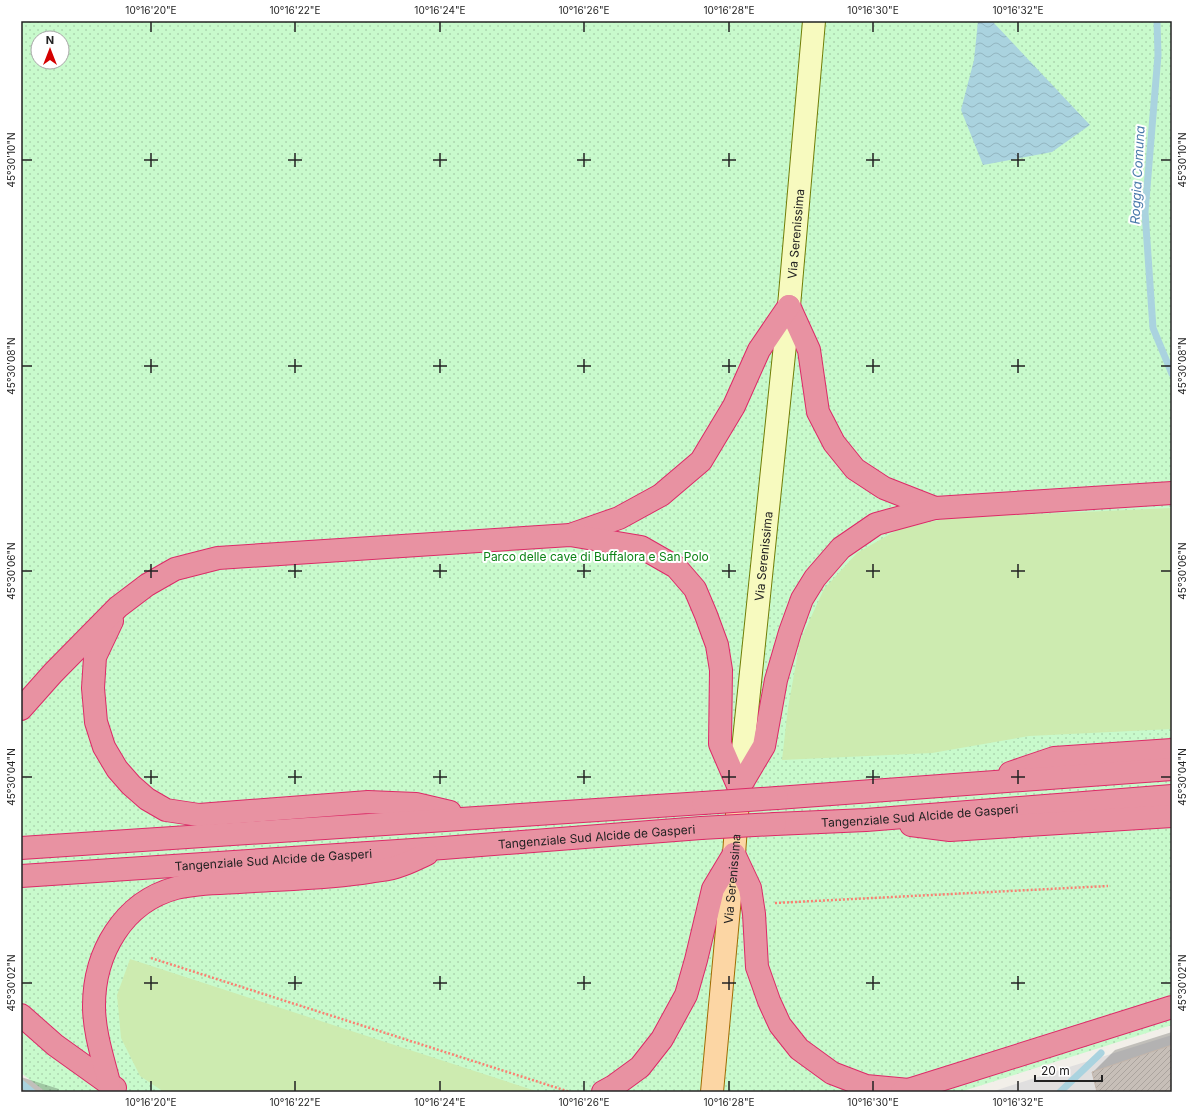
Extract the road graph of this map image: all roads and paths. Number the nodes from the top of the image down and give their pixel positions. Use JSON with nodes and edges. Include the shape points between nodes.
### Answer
{"nodes":[{"id":1,"x":814,"y":21,"type":"edge"},
{"id":2,"x":789,"y":306,"type":"junction"},
{"id":3,"x":1172,"y":493,"type":"edge"},
{"id":4,"x":935,"y":508,"type":"junction"},
{"id":5,"x":570,"y":535,"type":"junction"},
{"id":6,"x":118,"y":607,"type":"junction"},
{"id":7,"x":21,"y":709,"type":"edge"},
{"id":8,"x":1172,"y":750,"type":"edge"},
{"id":9,"x":1172,"y":769,"type":"edge"},
{"id":10,"x":979,"y":783,"type":"junction"},
{"id":11,"x":739,"y":788,"type":"junction"},
{"id":12,"x":1172,"y":796,"type":"edge"},
{"id":13,"x":1172,"y":816,"type":"edge"},
{"id":14,"x":475,"y":818,"type":"junction"},
{"id":15,"x":866,"y":820,"type":"junction"},
{"id":16,"x":21,"y":848,"type":"edge"},
{"id":17,"x":443,"y":848,"type":"junction"},
{"id":18,"x":734,"y":854,"type":"junction"},
{"id":19,"x":21,"y":876,"type":"edge"},
{"id":20,"x":1108,"y":886,"type":"dead end"},
{"id":21,"x":753,"y":905,"type":"junction"},
{"id":22,"x":151,"y":958,"type":"dead end"},
{"id":23,"x":1172,"y":1007,"type":"edge"},
{"id":24,"x":21,"y":1015,"type":"edge"},
{"id":25,"x":114,"y":1088,"type":"edge"},
{"id":26,"x":906,"y":1091,"type":"edge"},
{"id":27,"x":570,"y":1092,"type":"edge"},
{"id":28,"x":603,"y":1092,"type":"edge"},
{"id":29,"x":712,"y":1092,"type":"edge"}],
"edges":[{"from":1,"to":2,"type":"main road","name":"Via Serenissima"},
{"from":2,"to":4,"type":"highway","via":[[809,350],[818,412],[834,443],[856,469],[884,488]]},
{"from":2,"to":5,"type":"highway","via":[[759,350],[734,406],[701,461],[661,495],[619,518]]},
{"from":2,"to":11,"type":"main road","name":"Via Serenissima"},
{"from":3,"to":4,"type":"highway"},
{"from":4,"to":11,"type":"highway","via":[[876,524],[841,548],[815,578],[802,599],[790,632],[776,680],[764,746]]},
{"from":5,"to":6,"type":"highway","via":[[218,558],[175,569],[147,585]]},
{"from":5,"to":11,"type":"highway","via":[[641,547],[676,567],[695,589],[717,645],[721,670],[720,744]]},
{"from":6,"to":7,"type":"highway"},
{"from":6,"to":14,"type":"highway","via":[[95,657],[93,688],[96,722],[104,747],[117,769],[131,786],[166,810],[199,816],[368,802],[416,804]]},
{"from":8,"to":10,"type":"highway","via":[[1054,758]]},
{"from":9,"to":10,"type":"highway"},
{"from":10,"to":14,"type":"highway","bridge":true},
{"from":11,"to":18,"type":"main road","name":"Via Serenissima"},
{"from":12,"to":15,"type":"highway","name":"Tangenziale Sud Alcide de Gasperi"},
{"from":13,"to":15,"type":"highway","via":[[950,830]]},
{"from":14,"to":16,"type":"highway"},
{"from":15,"to":17,"type":"highway","name":"Tangenziale Sud Alcide de Gasperi","bridge":true,"via":[[701,828]]},
{"from":17,"to":19,"type":"highway","name":"Tangenziale Sud Alcide de Gasperi"},
{"from":17,"to":25,"type":"highway","via":[[398,867],[353,874],[176,888],[155,896],[132,911],[102,955],[96,979],[94,1012],[97,1031]]},
{"from":18,"to":21,"type":"highway","via":[[750,888]]},
{"from":18,"to":28,"type":"highway","via":[[713,889],[686,995],[662,1039],[640,1068]]},
{"from":18,"to":29,"type":"main road","name":"Via Serenissima"},
{"from":20,"to":21,"type":"path"},
{"from":21,"to":26,"type":"highway","via":[[757,967],[780,1025],[799,1049],[832,1073],[866,1086]]},
{"from":22,"to":27,"type":"path"},
{"from":23,"to":26,"type":"highway"},
{"from":24,"to":25,"type":"highway","via":[[55,1045]]}]}
